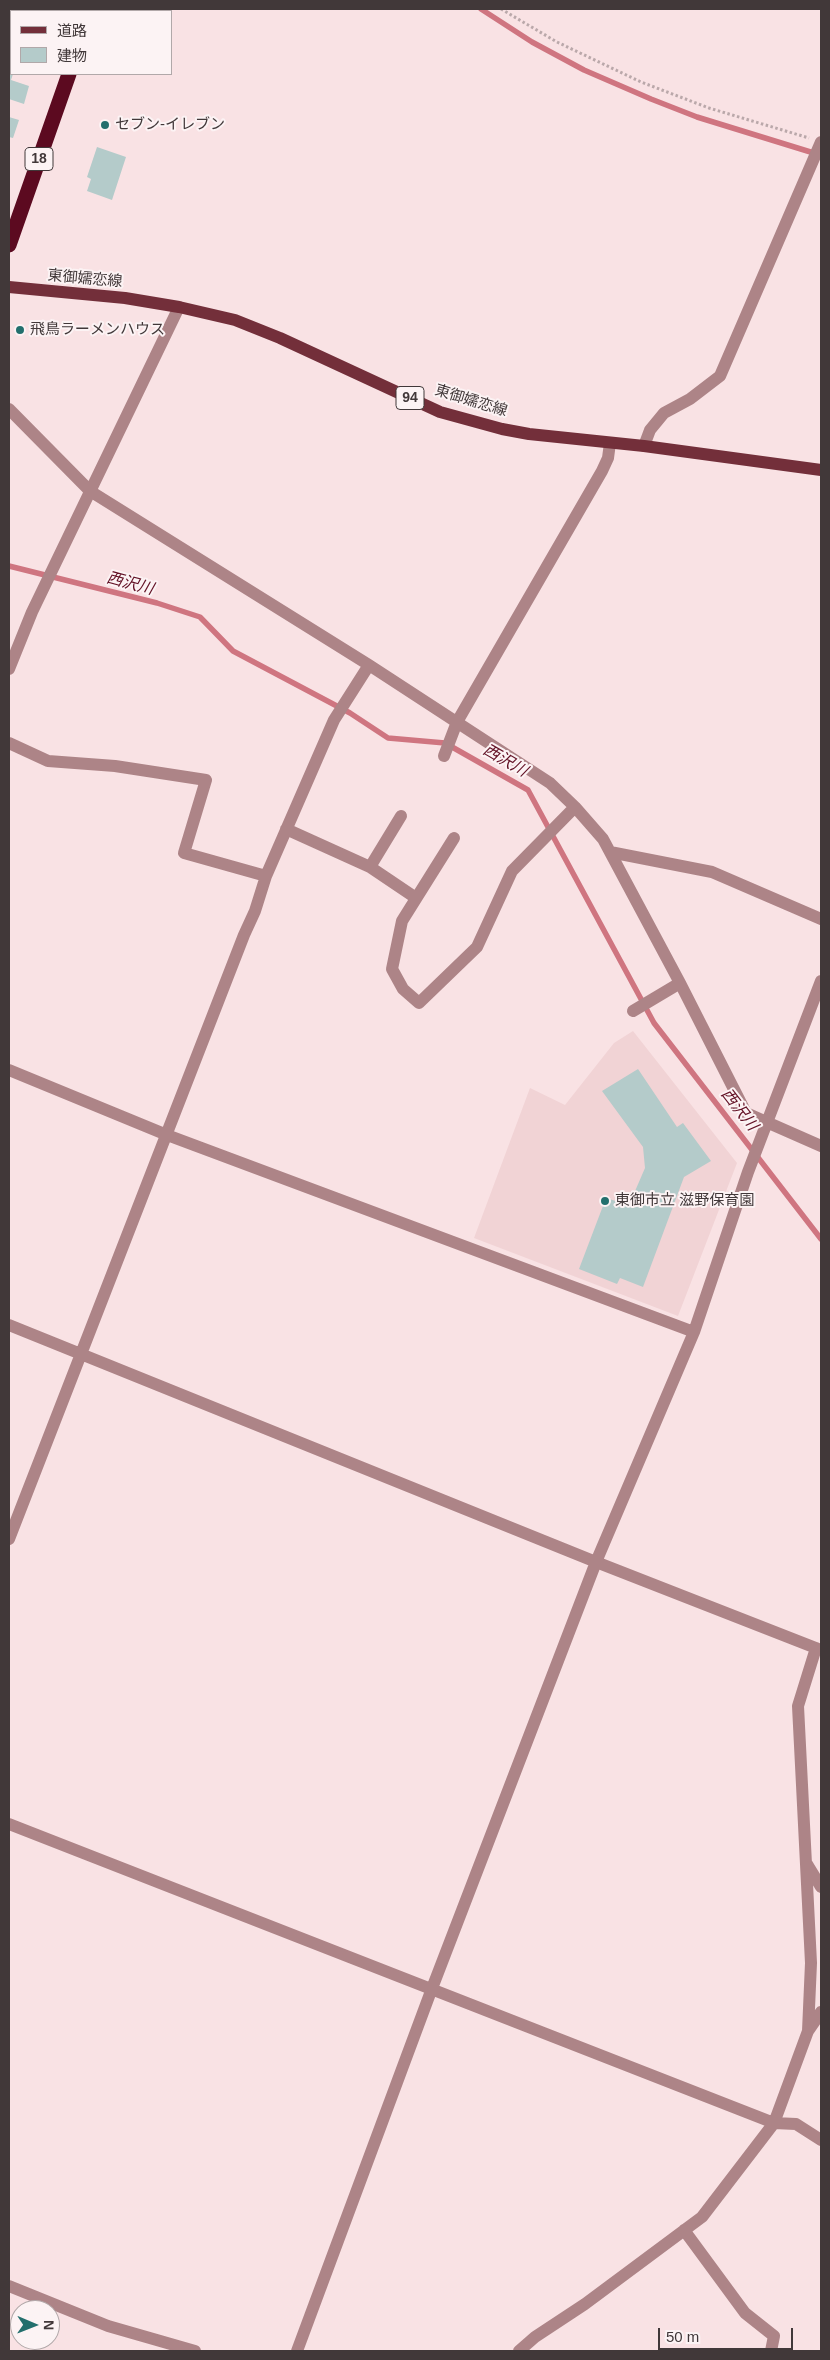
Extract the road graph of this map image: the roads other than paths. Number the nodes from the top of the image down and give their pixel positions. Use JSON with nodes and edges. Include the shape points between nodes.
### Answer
{"nodes":[{"id":1,"x":70,"y":75,"type":"edge"},
{"id":2,"x":821,"y":142,"type":"edge"},
{"id":3,"x":9,"y":244,"type":"edge"},
{"id":4,"x":9,"y":288,"type":"edge"},
{"id":5,"x":179,"y":307,"type":"junction"},
{"id":6,"x":9,"y":409,"type":"edge"},
{"id":7,"x":610,"y":443,"type":"junction"},
{"id":8,"x":644,"y":446,"type":"junction"},
{"id":9,"x":821,"y":470,"type":"edge"},
{"id":10,"x":90,"y":491,"type":"junction"},
{"id":11,"x":369,"y":665,"type":"junction"},
{"id":12,"x":9,"y":669,"type":"edge"},
{"id":13,"x":455,"y":727,"type":"junction"},
{"id":14,"x":9,"y":743,"type":"edge"},
{"id":15,"x":444,"y":756,"type":"dead end"},
{"id":16,"x":575,"y":807,"type":"junction"},
{"id":17,"x":401,"y":816,"type":"dead end"},
{"id":18,"x":286,"y":830,"type":"junction"},
{"id":19,"x":454,"y":838,"type":"dead end"},
{"id":20,"x":610,"y":852,"type":"junction"},
{"id":21,"x":370,"y":867,"type":"junction"},
{"id":22,"x":266,"y":876,"type":"junction"},
{"id":23,"x":416,"y":898,"type":"junction"},
{"id":24,"x":821,"y":919,"type":"edge"},
{"id":25,"x":821,"y":981,"type":"edge"},
{"id":26,"x":680,"y":983,"type":"junction"},
{"id":27,"x":633,"y":1011,"type":"dead end"},
{"id":28,"x":9,"y":1070,"type":"edge"},
{"id":29,"x":768,"y":1124,"type":"junction"},
{"id":30,"x":167,"y":1135,"type":"junction"},
{"id":31,"x":821,"y":1146,"type":"edge"},
{"id":32,"x":9,"y":1325,"type":"edge"},
{"id":33,"x":694,"y":1332,"type":"junction"},
{"id":34,"x":81,"y":1354,"type":"junction"},
{"id":35,"x":9,"y":1539,"type":"edge"},
{"id":36,"x":596,"y":1562,"type":"junction"},
{"id":37,"x":819,"y":1649,"type":"edge"},
{"id":38,"x":9,"y":1824,"type":"edge"},
{"id":39,"x":807,"y":1864,"type":"junction"},
{"id":40,"x":821,"y":1887,"type":"edge"},
{"id":41,"x":432,"y":1991,"type":"junction"},
{"id":42,"x":821,"y":2012,"type":"edge"},
{"id":43,"x":808,"y":2031,"type":"junction"},
{"id":44,"x":774,"y":2123,"type":"junction"},
{"id":45,"x":821,"y":2140,"type":"edge"},
{"id":46,"x":684,"y":2230,"type":"junction"},
{"id":47,"x":9,"y":2286,"type":"edge"},
{"id":48,"x":195,"y":2351,"type":"edge"},
{"id":49,"x":297,"y":2351,"type":"edge"},
{"id":50,"x":519,"y":2351,"type":"edge"},
{"id":51,"x":771,"y":2351,"type":"edge"}],
"edges":[{"from":1,"to":3,"type":"highway","number":"18"},
{"from":2,"to":8,"type":"street","via":[[720,376],[696,395],[664,413],[650,430]]},
{"from":4,"to":5,"type":"main road","name":"東御嬬恋線","number":"94","via":[[124,298]]},
{"from":5,"to":7,"type":"main road","name":"東御嬬恋線","number":"94","via":[[235,320],[271,334],[440,412],[529,434]]},
{"from":5,"to":10,"type":"street"},
{"from":6,"to":10,"type":"street"},
{"from":7,"to":8,"type":"main road","name":"東御嬬恋線","number":"94"},
{"from":7,"to":13,"type":"street","via":[[602,471]]},
{"from":8,"to":9,"type":"main road","name":"東御嬬恋線","number":"94"},
{"from":10,"to":11,"type":"street"},
{"from":10,"to":12,"type":"street","via":[[32,612]]},
{"from":11,"to":13,"type":"street"},
{"from":11,"to":18,"type":"street","via":[[335,719]]},
{"from":13,"to":15,"type":"street"},
{"from":13,"to":16,"type":"street","via":[[550,782]]},
{"from":14,"to":22,"type":"street","via":[[48,761],[115,766],[206,780],[184,853]]},
{"from":16,"to":20,"type":"street"},
{"from":16,"to":23,"type":"street","via":[[512,871],[477,947],[419,1003],[403,989],[392,969],[402,921]]},
{"from":17,"to":21,"type":"street"},
{"from":18,"to":21,"type":"street"},
{"from":18,"to":22,"type":"street"},
{"from":19,"to":23,"type":"street"},
{"from":20,"to":24,"type":"street","via":[[712,872]]},
{"from":20,"to":26,"type":"street"},
{"from":21,"to":23,"type":"street"},
{"from":22,"to":30,"type":"street"},
{"from":25,"to":29,"type":"street"},
{"from":26,"to":27,"type":"street"},
{"from":26,"to":29,"type":"street","via":[[746,1113]]},
{"from":28,"to":30,"type":"street"},
{"from":29,"to":31,"type":"street"},
{"from":29,"to":33,"type":"street","via":[[748,1172]]},
{"from":30,"to":33,"type":"street"},
{"from":30,"to":34,"type":"street"},
{"from":32,"to":34,"type":"street"},
{"from":33,"to":36,"type":"street"},
{"from":34,"to":35,"type":"street"},
{"from":34,"to":36,"type":"street"},
{"from":36,"to":37,"type":"street"},
{"from":36,"to":41,"type":"street"},
{"from":37,"to":39,"type":"street","via":[[798,1706]]},
{"from":38,"to":41,"type":"street"},
{"from":39,"to":40,"type":"street"},
{"from":39,"to":43,"type":"street","via":[[811,1963]]},
{"from":41,"to":44,"type":"street"},
{"from":41,"to":49,"type":"street"},
{"from":42,"to":43,"type":"street"},
{"from":43,"to":44,"type":"street"},
{"from":44,"to":45,"type":"street","via":[[796,2124]]},
{"from":44,"to":46,"type":"street","via":[[702,2217]]},
{"from":46,"to":50,"type":"street"},
{"from":46,"to":51,"type":"street","via":[[746,2313],[774,2336]]},
{"from":47,"to":48,"type":"street","via":[[108,2326]]}]}
